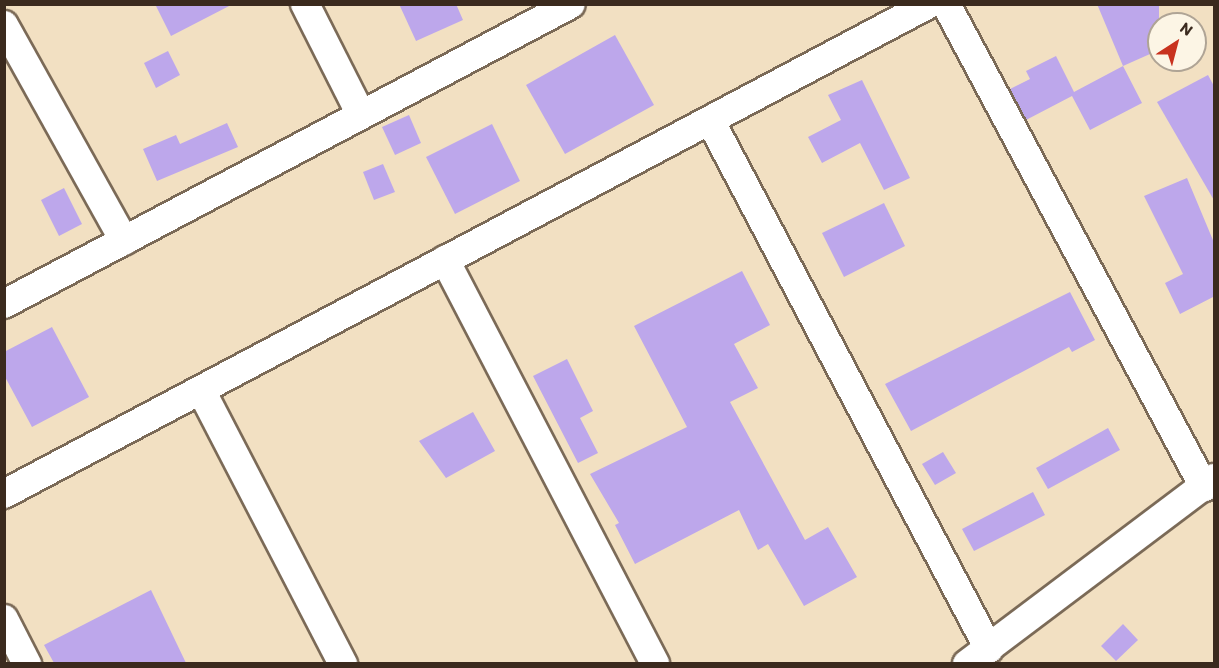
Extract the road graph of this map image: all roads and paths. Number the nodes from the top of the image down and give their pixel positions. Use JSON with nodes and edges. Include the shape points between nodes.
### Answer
{"nodes":[{"id":1,"x":305,"y":4,"type":"edge"},
{"id":2,"x":571,"y":4,"type":"edge"},
{"id":3,"x":929,"y":4,"type":"edge"},
{"id":4,"x":946,"y":4,"type":"edge"},
{"id":5,"x":4,"y":25,"type":"edge"},
{"id":6,"x":361,"y":116,"type":"junction"},
{"id":7,"x":710,"y":120,"type":"junction"},
{"id":8,"x":124,"y":241,"type":"junction"},
{"id":9,"x":445,"y":260,"type":"junction"},
{"id":10,"x":4,"y":304,"type":"edge"},
{"id":11,"x":201,"y":390,"type":"junction"},
{"id":12,"x":1209,"y":483,"type":"edge"},
{"id":13,"x":4,"y":494,"type":"edge"},
{"id":14,"x":4,"y":619,"type":"edge"},
{"id":15,"x":978,"y":656,"type":"edge"},
{"id":16,"x":27,"y":663,"type":"edge"},
{"id":17,"x":343,"y":663,"type":"edge"},
{"id":18,"x":655,"y":663,"type":"edge"}],
"edges":[{"from":1,"to":6,"type":"street"},
{"from":2,"to":6,"type":"street"},
{"from":3,"to":7,"type":"street"},
{"from":4,"to":12,"type":"street"},
{"from":5,"to":8,"type":"street"},
{"from":6,"to":8,"type":"street"},
{"from":7,"to":9,"type":"street"},
{"from":7,"to":15,"type":"street"},
{"from":8,"to":10,"type":"street"},
{"from":9,"to":11,"type":"street"},
{"from":9,"to":18,"type":"street"},
{"from":11,"to":13,"type":"street"},
{"from":11,"to":17,"type":"street"},
{"from":12,"to":15,"type":"street"},
{"from":14,"to":16,"type":"street"}]}
